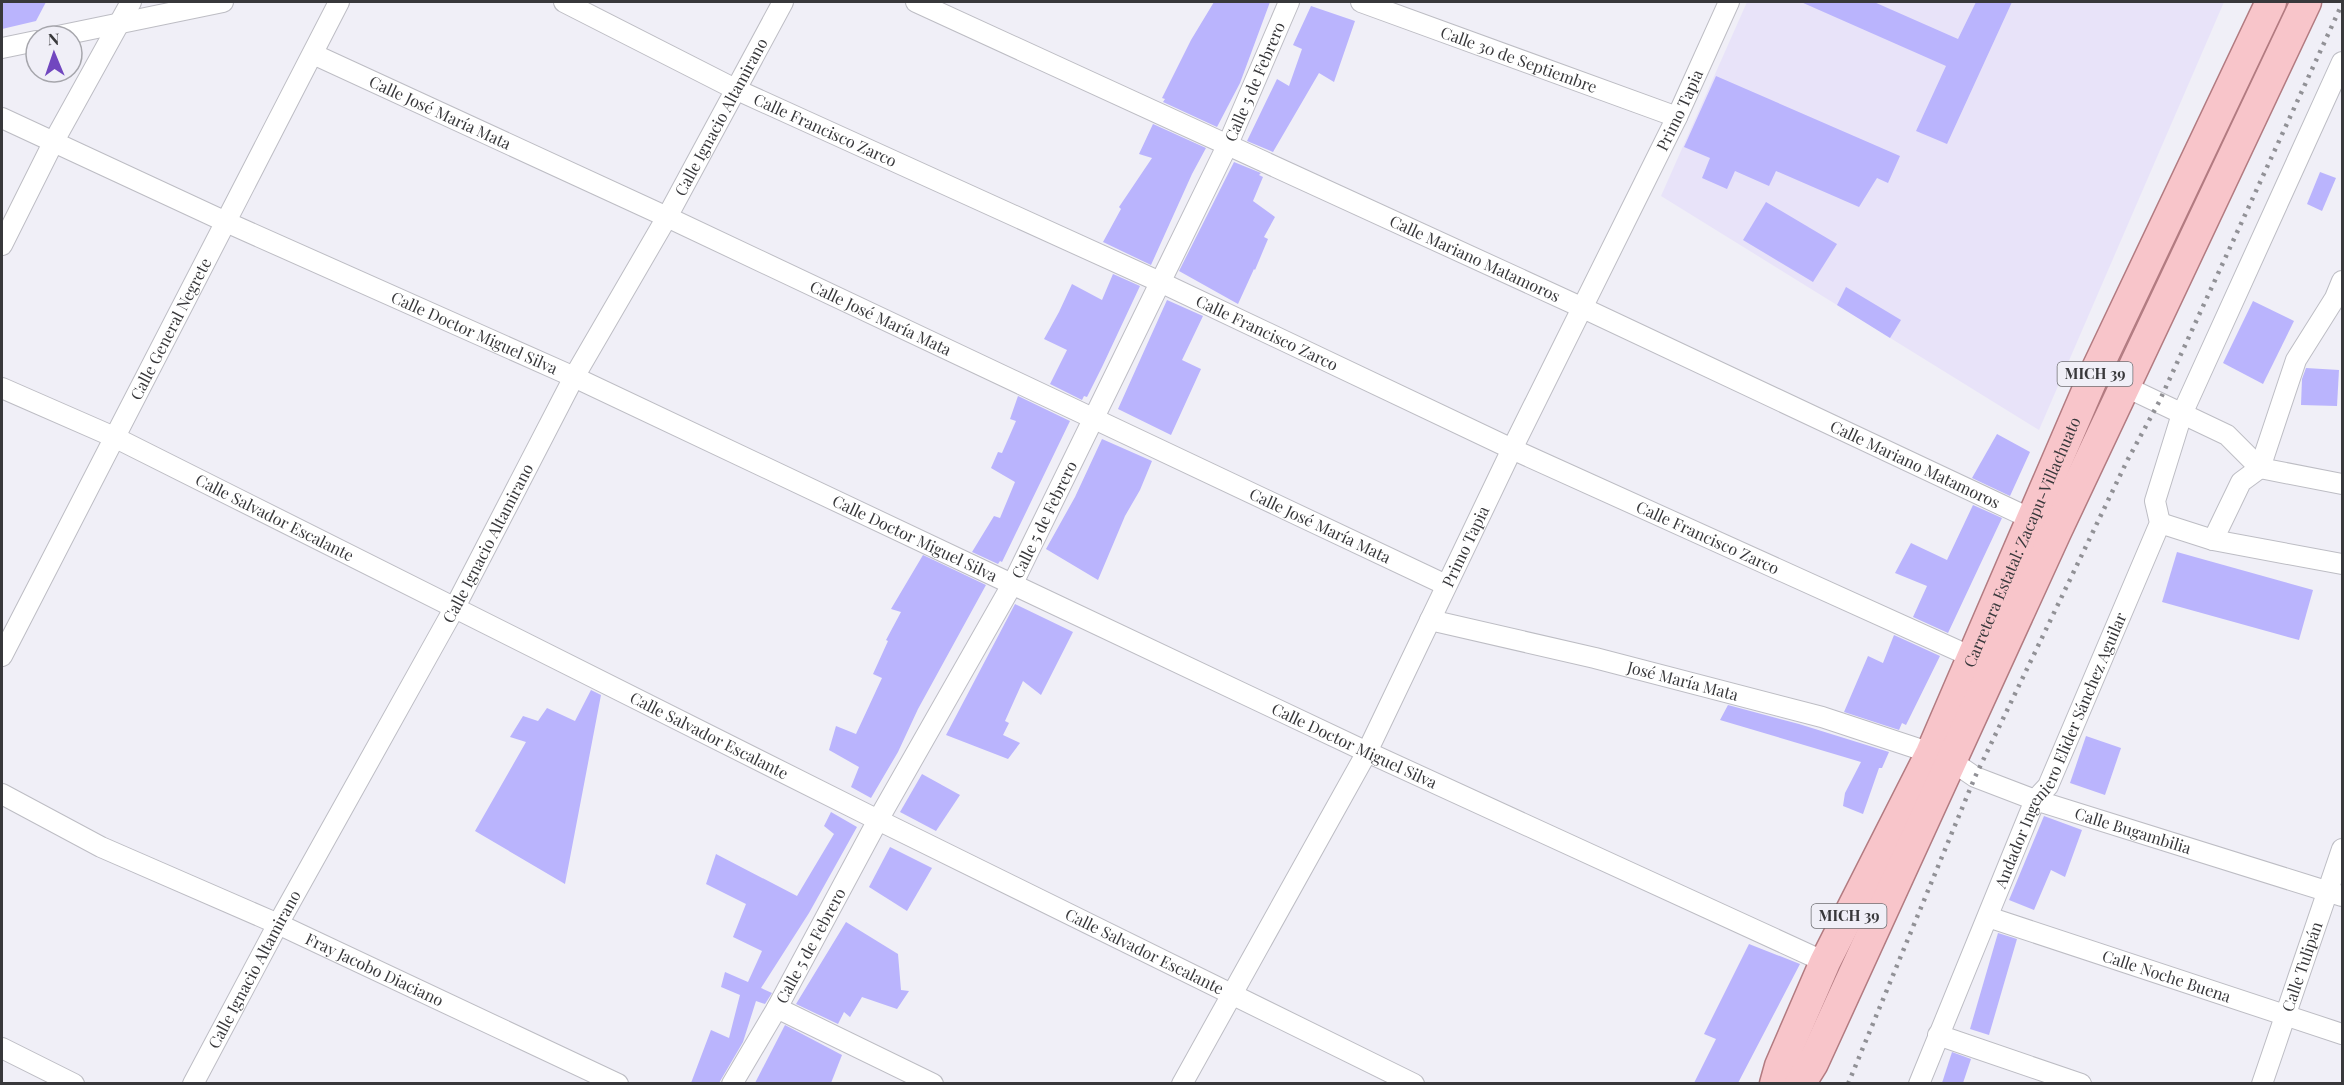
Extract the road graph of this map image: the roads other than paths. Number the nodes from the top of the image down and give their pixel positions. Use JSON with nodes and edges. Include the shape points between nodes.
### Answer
{"nodes":[{"id":1,"x":131,"y":2,"type":"edge"},
{"id":2,"x":223,"y":2,"type":"edge"},
{"id":3,"x":339,"y":2,"type":"edge"},
{"id":4,"x":564,"y":2,"type":"edge"},
{"id":5,"x":783,"y":2,"type":"edge"},
{"id":6,"x":916,"y":2,"type":"edge"},
{"id":7,"x":1289,"y":2,"type":"edge"},
{"id":8,"x":1361,"y":2,"type":"edge"},
{"id":9,"x":1730,"y":2,"type":"edge"},
{"id":10,"x":2271,"y":2,"type":"edge"},
{"id":11,"x":2306,"y":2,"type":"edge"},
{"id":12,"x":120,"y":22,"type":"junction"},
{"id":13,"x":84,"y":30,"type":"edge"},
{"id":14,"x":24,"y":43,"type":"edge"},
{"id":15,"x":2,"y":48,"type":"edge"},
{"id":16,"x":313,"y":54,"type":"junction"},
{"id":17,"x":2343,"y":62,"type":"edge"},
{"id":18,"x":735,"y":89,"type":"junction"},
{"id":19,"x":1677,"y":117,"type":"junction"},
{"id":20,"x":2,"y":118,"type":"edge"},
{"id":21,"x":54,"y":141,"type":"junction"},
{"id":22,"x":1228,"y":144,"type":"junction"},
{"id":23,"x":667,"y":217,"type":"junction"},
{"id":24,"x":226,"y":222,"type":"junction"},
{"id":25,"x":2,"y":245,"type":"edge"},
{"id":26,"x":2343,"y":281,"type":"edge"},
{"id":27,"x":1160,"y":282,"type":"junction"},
{"id":28,"x":1583,"y":308,"type":"junction"},
{"id":29,"x":574,"y":377,"type":"junction"},
{"id":30,"x":2124,"y":386,"type":"junction"},
{"id":31,"x":2,"y":388,"type":"edge"},
{"id":32,"x":2182,"y":414,"type":"junction"},
{"id":33,"x":1094,"y":419,"type":"junction"},
{"id":34,"x":114,"y":437,"type":"junction"},
{"id":35,"x":1512,"y":449,"type":"junction"},
{"id":36,"x":2260,"y":468,"type":"junction"},
{"id":37,"x":2343,"y":472,"type":"edge"},
{"id":38,"x":2343,"y":484,"type":"edge"},
{"id":39,"x":2160,"y":523,"type":"junction"},
{"id":40,"x":2044,"y":525,"type":"junction"},
{"id":41,"x":2213,"y":540,"type":"junction"},
{"id":42,"x":2343,"y":564,"type":"edge"},
{"id":43,"x":1013,"y":584,"type":"junction"},
{"id":44,"x":1446,"y":585,"type":"junction"},
{"id":45,"x":455,"y":607,"type":"junction"},
{"id":46,"x":1430,"y":620,"type":"junction"},
{"id":47,"x":2,"y":656,"type":"edge"},
{"id":48,"x":1972,"y":657,"type":"junction"},
{"id":49,"x":1367,"y":752,"type":"junction"},
{"id":50,"x":1942,"y":758,"type":"junction"},
{"id":51,"x":2,"y":794,"type":"edge"},
{"id":52,"x":2035,"y":800,"type":"junction"},
{"id":53,"x":878,"y":820,"type":"junction"},
{"id":54,"x":2343,"y":849,"type":"edge"},
{"id":55,"x":2335,"y":894,"type":"edge"},
{"id":56,"x":1988,"y":917,"type":"junction"},
{"id":57,"x":278,"y":924,"type":"junction"},
{"id":58,"x":1825,"y":962,"type":"junction"},
{"id":59,"x":1232,"y":993,"type":"junction"},
{"id":60,"x":777,"y":1008,"type":"junction"},
{"id":61,"x":2286,"y":1016,"type":"junction"},
{"id":62,"x":2343,"y":1034,"type":"edge"},
{"id":63,"x":1938,"y":1035,"type":"junction"},
{"id":64,"x":2,"y":1048,"type":"edge"},
{"id":65,"x":74,"y":1083,"type":"edge"},
{"id":66,"x":193,"y":1083,"type":"edge"},
{"id":67,"x":618,"y":1083,"type":"edge"},
{"id":68,"x":732,"y":1083,"type":"edge"},
{"id":69,"x":933,"y":1083,"type":"edge"},
{"id":70,"x":1182,"y":1083,"type":"edge"},
{"id":71,"x":1414,"y":1083,"type":"edge"},
{"id":72,"x":1775,"y":1083,"type":"edge"},
{"id":73,"x":1800,"y":1083,"type":"edge"},
{"id":74,"x":1919,"y":1083,"type":"edge"},
{"id":75,"x":2081,"y":1083,"type":"edge"},
{"id":76,"x":2262,"y":1083,"type":"edge"}],
"edges":[{"from":1,"to":12,"type":"street"},
{"from":2,"to":12,"type":"street"},
{"from":3,"to":16,"type":"street","name":"Calle General Negrete"},
{"from":4,"to":18,"type":"street","name":"Calle Francisco Zarco"},
{"from":5,"to":18,"type":"street","name":"Calle Ignacio Altamirano"},
{"from":6,"to":22,"type":"street","name":"Calle Mariano Matamoros"},
{"from":7,"to":22,"type":"street","name":"Calle 5 de Febrero"},
{"from":8,"to":19,"type":"street","name":"Calle 30 de Septiembre"},
{"from":9,"to":19,"type":"street","name":"Primo Tapia"},
{"from":10,"to":40,"type":"main road","name":"Carretera Estatal: Zacapu-Villachuato","number":"MICH 39","via":[[2093,377]]},
{"from":11,"to":30,"type":"main road","number":"MICH 39"},
{"from":12,"to":13,"type":"street"},
{"from":12,"to":21,"type":"street"},
{"from":14,"to":15,"type":"street"},
{"from":16,"to":23,"type":"street","name":"Calle José María Mata"},
{"from":16,"to":24,"type":"street","name":"Calle General Negrete"},
{"from":17,"to":32,"type":"street","name":"Andador Ingeniero Elider Sánchez Aguilar"},
{"from":18,"to":23,"type":"street","name":"Calle Ignacio Altamirano"},
{"from":18,"to":27,"type":"street","name":"Calle Francisco Zarco"},
{"from":19,"to":28,"type":"street","name":"Primo Tapia"},
{"from":20,"to":21,"type":"street","name":"Calle Doctor Miguel Silva"},
{"from":21,"to":24,"type":"street","name":"Calle Doctor Miguel Silva"},
{"from":21,"to":25,"type":"street"},
{"from":22,"to":27,"type":"street","name":"Calle 5 de Febrero"},
{"from":22,"to":28,"type":"street","name":"Calle Mariano Matamoros"},
{"from":23,"to":29,"type":"street","name":"Calle Ignacio Altamirano"},
{"from":23,"to":33,"type":"street","name":"Calle José María Mata"},
{"from":24,"to":29,"type":"street","name":"Calle Doctor Miguel Silva"},
{"from":24,"to":34,"type":"street","name":"Calle General Negrete"},
{"from":26,"to":36,"type":"street","via":[[2296,360]]},
{"from":27,"to":33,"type":"street","name":"Calle 5 de Febrero"},
{"from":27,"to":35,"type":"street","name":"Calle Francisco Zarco"},
{"from":28,"to":35,"type":"street","name":"Primo Tapia"},
{"from":28,"to":40,"type":"street","name":"Calle Mariano Matamoros"},
{"from":29,"to":43,"type":"street","name":"Calle Doctor Miguel Silva"},
{"from":29,"to":45,"type":"street","name":"Calle Ignacio Altamirano"},
{"from":30,"to":32,"type":"street"},
{"from":30,"to":40,"type":"main road","number":"MICH 39"},
{"from":31,"to":34,"type":"street","name":"Calle Salvador Escalante"},
{"from":32,"to":36,"type":"street","via":[[2227,435]]},
{"from":32,"to":39,"type":"street","name":"Andador Ingeniero Elider Sánchez Aguilar","via":[[2155,501]]},
{"from":33,"to":43,"type":"street","name":"Calle 5 de Febrero"},
{"from":33,"to":44,"type":"street","name":"Calle José María Mata"},
{"from":34,"to":45,"type":"street","name":"Calle Salvador Escalante"},
{"from":34,"to":47,"type":"street","name":"Calle General Negrete"},
{"from":35,"to":44,"type":"street","name":"Primo Tapia"},
{"from":35,"to":48,"type":"street","name":"Calle Francisco Zarco"},
{"from":36,"to":37,"type":"street"},
{"from":36,"to":38,"type":"street"},
{"from":36,"to":41,"type":"street","via":[[2241,482]]},
{"from":39,"to":41,"type":"street"},
{"from":39,"to":52,"type":"street","name":"Andador Ingeniero Elider Sánchez Aguilar","via":[[2048,786]]},
{"from":40,"to":48,"type":"main road","name":"Carretera Estatal: Zacapu-Villachuato","number":"MICH 39"},
{"from":40,"to":50,"type":"main road","number":"MICH 39"},
{"from":41,"to":42,"type":"street"},
{"from":43,"to":49,"type":"street","name":"Calle Doctor Miguel Silva"},
{"from":43,"to":53,"type":"street","name":"Calle 5 de Febrero"},
{"from":44,"to":46,"type":"street","name":"Primo Tapia"},
{"from":45,"to":53,"type":"street","name":"Calle Salvador Escalante"},
{"from":45,"to":57,"type":"street","name":"Calle Ignacio Altamirano"},
{"from":46,"to":49,"type":"street","name":"Primo Tapia"},
{"from":46,"to":50,"type":"street","name":"José María Mata","via":[[1822,717]]},
{"from":48,"to":50,"type":"main road","name":"Carretera Estatal: Zacapu-Villachuato","number":"MICH 39"},
{"from":49,"to":58,"type":"street","name":"Calle Doctor Miguel Silva"},
{"from":49,"to":59,"type":"street","name":"Primo Tapia"},
{"from":50,"to":52,"type":"street","name":"Calle Bugambilia","via":[[1975,777]]},
{"from":50,"to":58,"type":"main road","name":"Carretera Estatal: Zacapu-Villachuato","number":"MICH 39"},
{"from":50,"to":73,"type":"main road","number":"MICH 39","via":[[1813,1064]]},
{"from":51,"to":57,"type":"street","name":"Fray Jacobo Diaciano","via":[[101,847]]},
{"from":52,"to":55,"type":"street","name":"Calle Bugambilia"},
{"from":52,"to":56,"type":"street","name":"Andador Ingeniero Elider Sánchez Aguilar"},
{"from":53,"to":59,"type":"street","name":"Calle Salvador Escalante"},
{"from":53,"to":60,"type":"street","name":"Calle 5 de Febrero"},
{"from":54,"to":55,"type":"street","name":"Calle Tulipán"},
{"from":55,"to":61,"type":"street","name":"Calle Tulipán"},
{"from":56,"to":61,"type":"street","name":"Calle Noche Buena"},
{"from":56,"to":63,"type":"street","name":"Andador Ingeniero Elider Sánchez Aguilar"},
{"from":57,"to":66,"type":"street","name":"Calle Ignacio Altamirano"},
{"from":57,"to":67,"type":"street","name":"Fray Jacobo Diaciano"},
{"from":58,"to":72,"type":"main road","name":"Carretera Estatal: Zacapu-Villachuato","number":"MICH 39"},
{"from":59,"to":70,"type":"street","name":"Primo Tapia"},
{"from":59,"to":71,"type":"street","name":"Calle Salvador Escalante"},
{"from":60,"to":68,"type":"street","name":"Calle 5 de Febrero"},
{"from":60,"to":69,"type":"street"},
{"from":61,"to":62,"type":"street","name":"Calle Noche Buena"},
{"from":61,"to":76,"type":"street","name":"Calle Tulipán"},
{"from":63,"to":74,"type":"street","name":"Andador Ingeniero Elider Sánchez Aguilar"},
{"from":63,"to":75,"type":"street"},
{"from":64,"to":65,"type":"street"}]}
